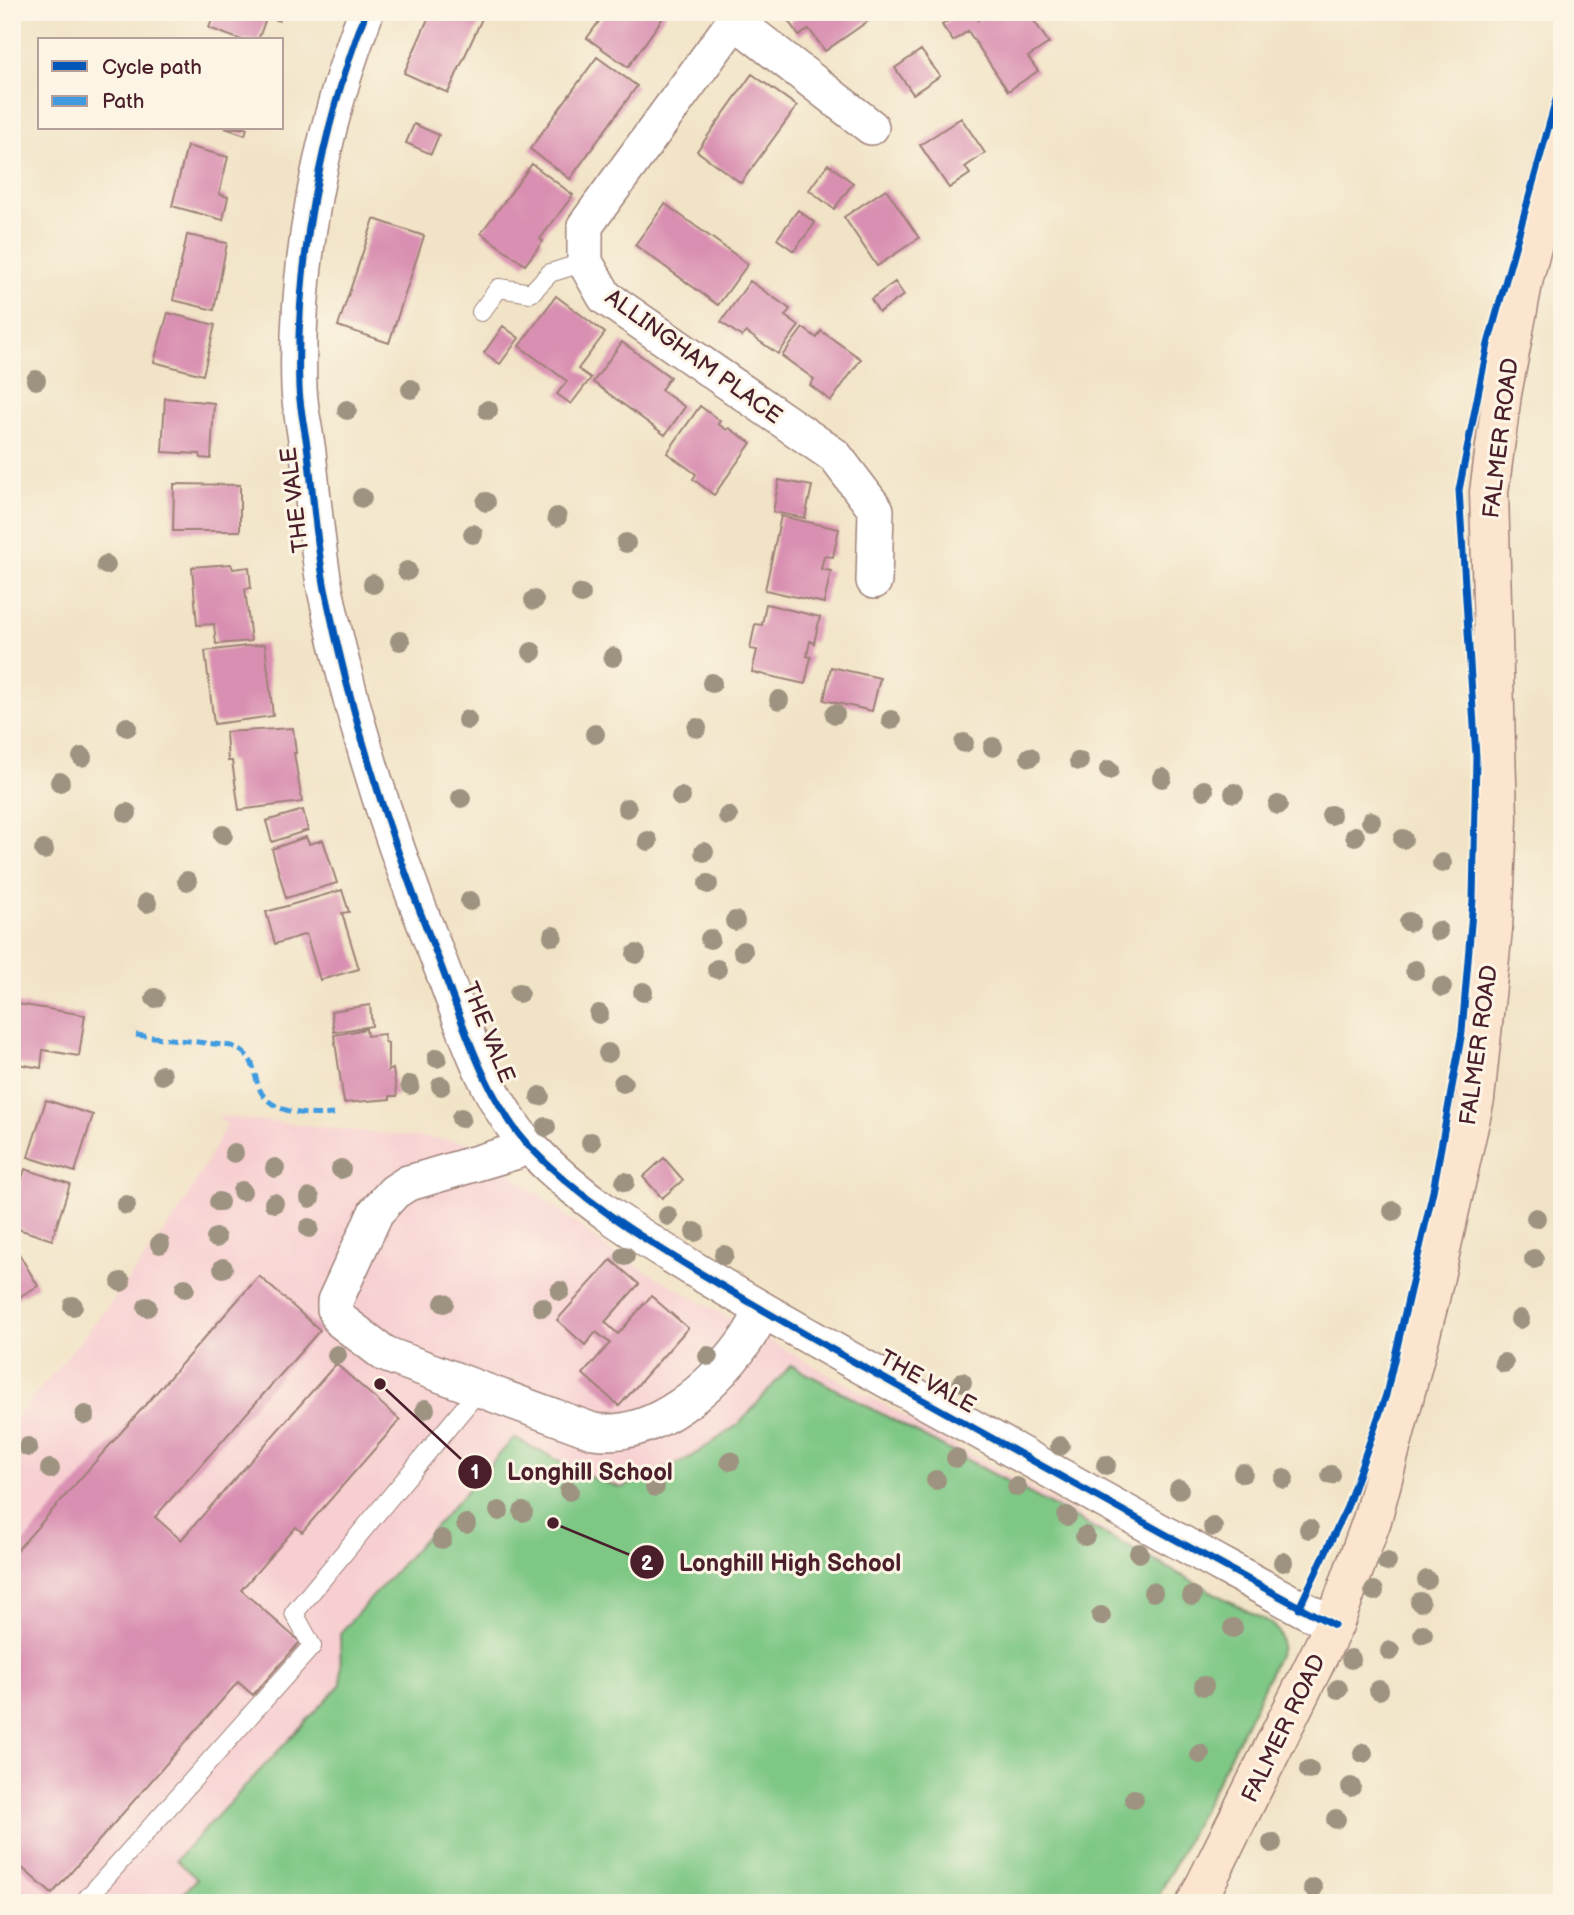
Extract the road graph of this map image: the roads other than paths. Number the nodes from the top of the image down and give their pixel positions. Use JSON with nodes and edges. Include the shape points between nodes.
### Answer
{"nodes":[{"id":1,"x":366,"y":12,"type":"edge"},
{"id":2,"x":738,"y":16,"type":"edge"},
{"id":3,"x":871,"y":127,"type":"dead end"},
{"id":4,"x":1562,"y":145,"type":"edge"},
{"id":5,"x":585,"y":262,"type":"junction"},
{"id":6,"x":481,"y":312,"type":"dead end"},
{"id":7,"x":874,"y":581,"type":"dead end"},
{"id":8,"x":528,"y":1145,"type":"junction"},
{"id":9,"x":763,"y":1312,"type":"junction"},
{"id":10,"x":480,"y":1389,"type":"junction"},
{"id":11,"x":1334,"y":1625,"type":"junction"},
{"id":12,"x":83,"y":1903,"type":"edge"},
{"id":13,"x":1196,"y":1903,"type":"edge"}],
"edges":[{"from":1,"to":8,"type":"street","name":"THE VALE","via":[[323,154],[304,275],[299,393],[312,506],[324,586],[348,691],[395,843],[484,1077]]},
{"from":2,"to":3,"type":"street","name":"ALLINGHAM PLACE"},
{"from":2,"to":5,"type":"street","name":"ALLINGHAM PLACE","via":[[585,226]]},
{"from":4,"to":11,"type":"main road","name":"FALMER ROAD","via":[[1524,278],[1489,492],[1498,819],[1493,929],[1475,1099],[1429,1303],[1372,1520]]},
{"from":5,"to":6,"type":"lane","via":[[550,273],[530,293],[499,288]]},
{"from":5,"to":7,"type":"street","name":"ALLINGHAM PLACE","via":[[605,298],[835,456],[876,510]]},
{"from":8,"to":9,"type":"street","name":"THE VALE","via":[[615,1219]]},
{"from":8,"to":10,"type":"street","via":[[408,1183],[394,1192],[376,1212],[335,1301],[340,1320],[385,1354]]},
{"from":9,"to":10,"type":"street","via":[[735,1354],[695,1395],[661,1417],[620,1432],[593,1431]]},
{"from":9,"to":11,"type":"street","name":"THE VALE"},
{"from":10,"to":12,"type":"lane","via":[[294,1613],[312,1646]]},
{"from":11,"to":13,"type":"main road","name":"FALMER ROAD"}]}
